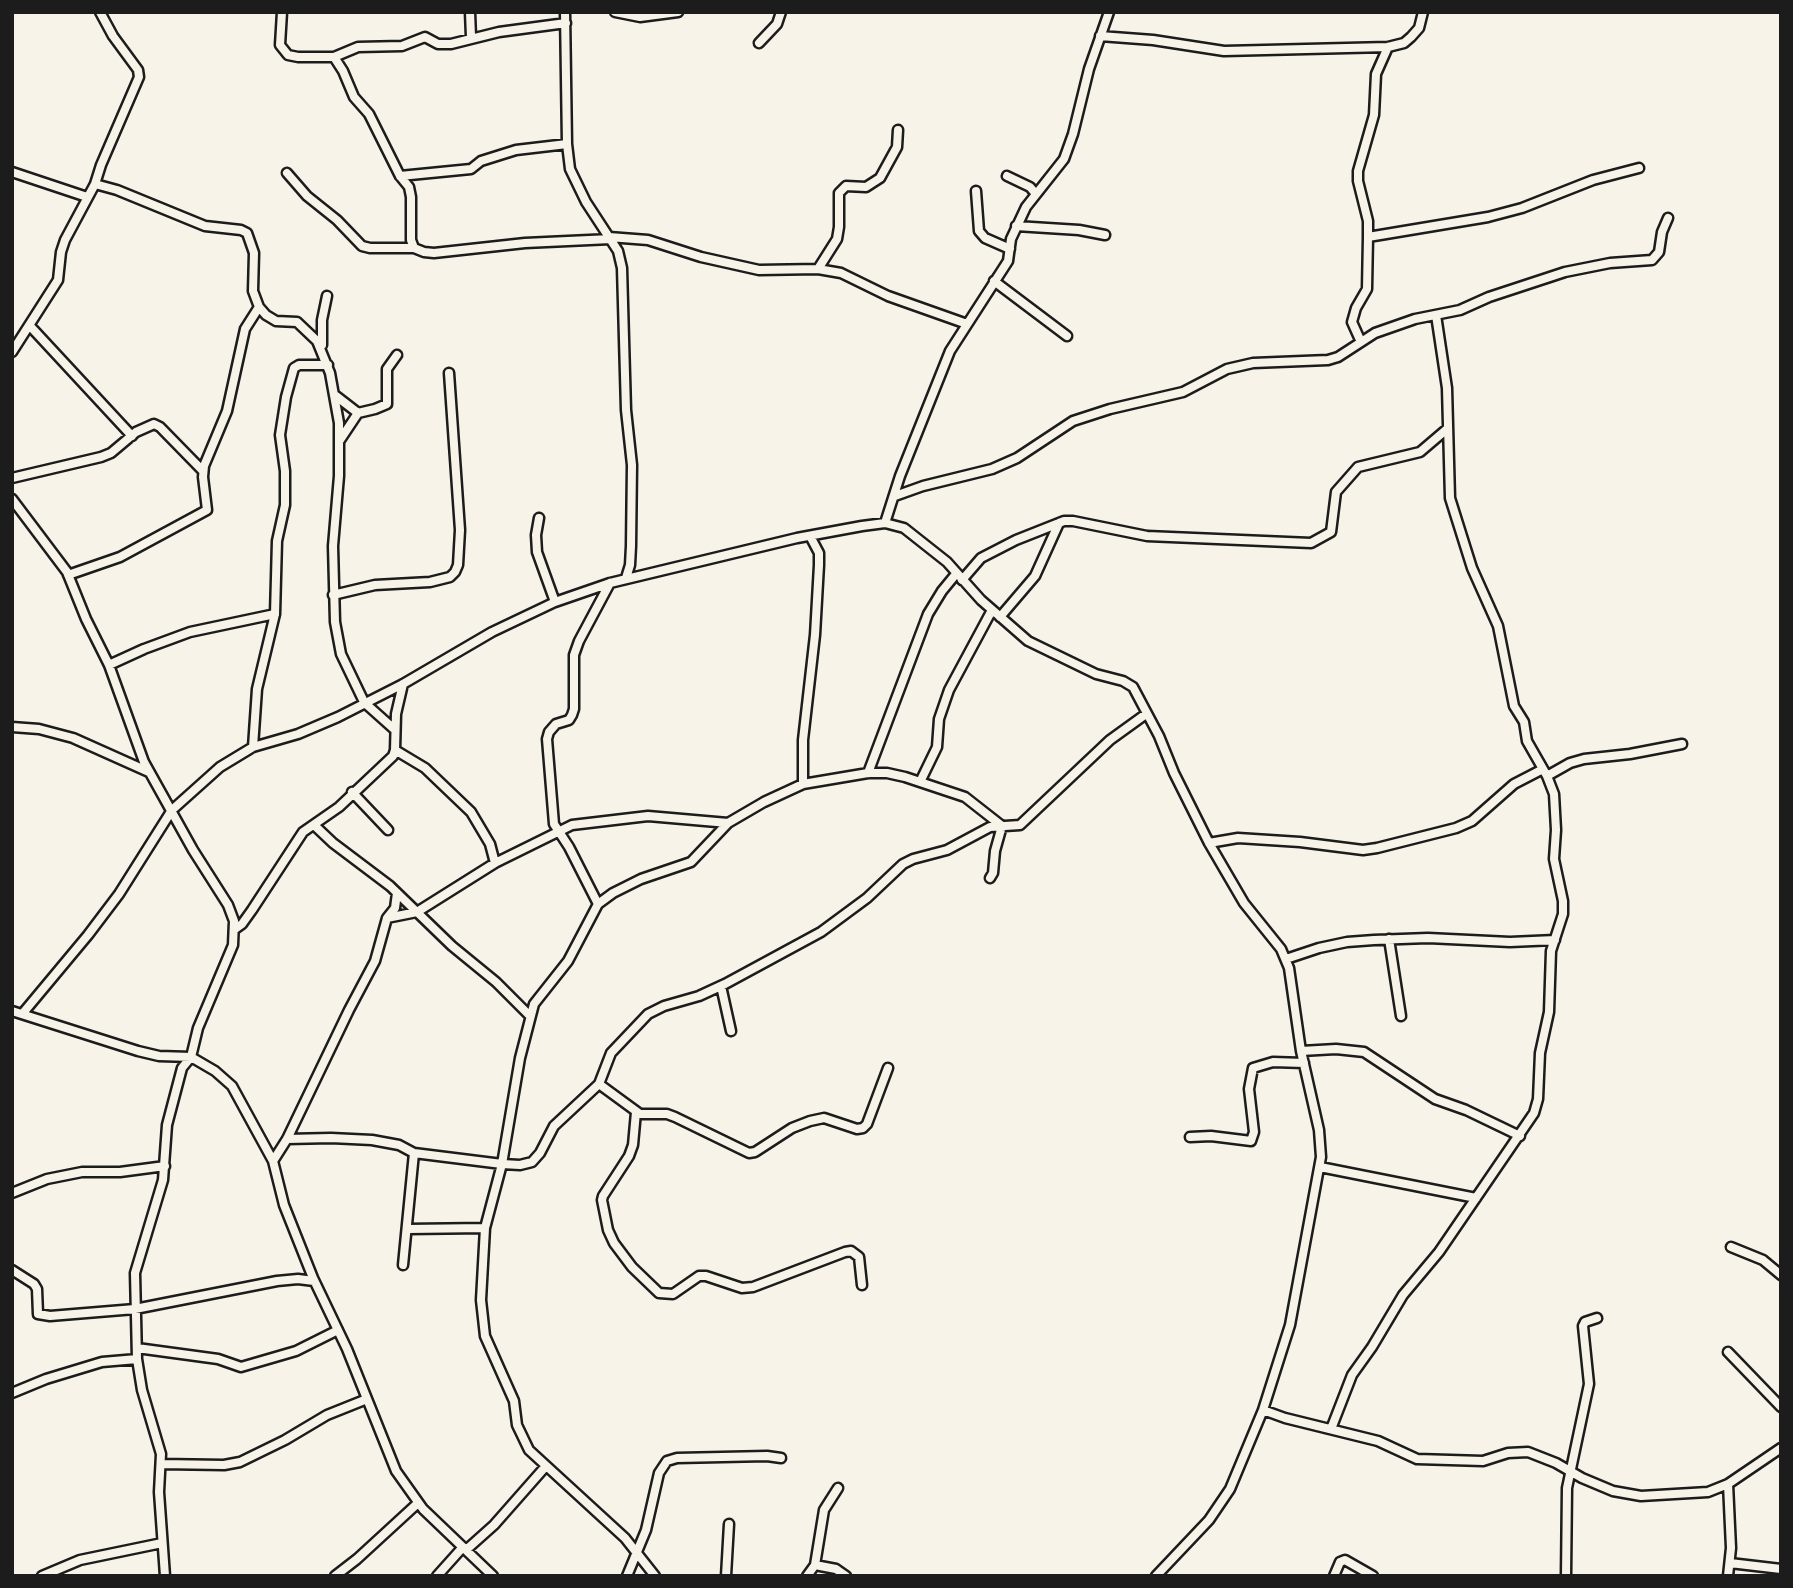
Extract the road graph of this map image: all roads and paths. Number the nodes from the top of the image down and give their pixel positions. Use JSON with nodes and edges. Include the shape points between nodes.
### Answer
{"nodes":[{"id":1,"x":100,"y":12,"type":"edge"},
{"id":2,"x":282,"y":12,"type":"edge"},
{"id":3,"x":470,"y":12,"type":"edge"},
{"id":4,"x":565,"y":12,"type":"edge"},
{"id":5,"x":615,"y":12,"type":"edge"},
{"id":6,"x":678,"y":12,"type":"edge"},
{"id":7,"x":781,"y":12,"type":"edge"},
{"id":8,"x":1109,"y":12,"type":"edge"},
{"id":9,"x":1423,"y":12,"type":"edge"},
{"id":10,"x":566,"y":23,"type":"junction"},
{"id":11,"x":1100,"y":36,"type":"junction"},
{"id":12,"x":471,"y":37,"type":"junction"},
{"id":13,"x":759,"y":43,"type":"dead end"},
{"id":14,"x":1388,"y":47,"type":"junction"},
{"id":15,"x":345,"y":52,"type":"junction"},
{"id":16,"x":334,"y":57,"type":"junction"},
{"id":17,"x":343,"y":71,"type":"junction"},
{"id":18,"x":898,"y":130,"type":"dead end"},
{"id":19,"x":566,"y":144,"type":"junction"},
{"id":20,"x":1639,"y":168,"type":"dead end"},
{"id":21,"x":12,"y":172,"type":"edge"},
{"id":22,"x":287,"y":173,"type":"dead end"},
{"id":23,"x":400,"y":176,"type":"junction"},
{"id":24,"x":1007,"y":176,"type":"dead end"},
{"id":25,"x":95,"y":184,"type":"junction"},
{"id":26,"x":976,"y":191,"type":"dead end"},
{"id":27,"x":1036,"y":194,"type":"junction"},
{"id":28,"x":87,"y":197,"type":"junction"},
{"id":29,"x":1668,"y":218,"type":"dead end"},
{"id":30,"x":1016,"y":226,"type":"junction"},
{"id":31,"x":1105,"y":235,"type":"dead end"},
{"id":32,"x":1368,"y":237,"type":"junction"},
{"id":33,"x":610,"y":238,"type":"junction"},
{"id":34,"x":414,"y":248,"type":"junction"},
{"id":35,"x":1010,"y":249,"type":"junction"},
{"id":36,"x":818,"y":270,"type":"junction"},
{"id":37,"x":995,"y":281,"type":"junction"},
{"id":38,"x":327,"y":296,"type":"dead end"},
{"id":39,"x":258,"y":307,"type":"junction"},
{"id":40,"x":1436,"y":314,"type":"junction"},
{"id":41,"x":967,"y":324,"type":"junction"},
{"id":42,"x":30,"y":326,"type":"junction"},
{"id":43,"x":1068,"y":336,"type":"dead end"},
{"id":44,"x":1361,"y":342,"type":"junction"},
{"id":45,"x":12,"y":352,"type":"edge"},
{"id":46,"x":323,"y":352,"type":"junction"},
{"id":47,"x":397,"y":355,"type":"dead end"},
{"id":48,"x":328,"y":365,"type":"junction"},
{"id":49,"x":449,"y":373,"type":"dead end"},
{"id":50,"x":336,"y":396,"type":"junction"},
{"id":51,"x":358,"y":413,"type":"junction"},
{"id":52,"x":1447,"y":429,"type":"junction"},
{"id":53,"x":132,"y":436,"type":"junction"},
{"id":54,"x":340,"y":440,"type":"junction"},
{"id":55,"x":203,"y":471,"type":"junction"},
{"id":56,"x":12,"y":478,"type":"edge"},
{"id":57,"x":895,"y":496,"type":"junction"},
{"id":58,"x":12,"y":499,"type":"edge"},
{"id":59,"x":539,"y":518,"type":"dead end"},
{"id":60,"x":885,"y":523,"type":"junction"},
{"id":61,"x":1059,"y":523,"type":"junction"},
{"id":62,"x":810,"y":536,"type":"junction"},
{"id":63,"x":68,"y":575,"type":"junction"},
{"id":64,"x":959,"y":577,"type":"junction"},
{"id":65,"x":626,"y":578,"type":"junction"},
{"id":66,"x":610,"y":583,"type":"junction"},
{"id":67,"x":333,"y":595,"type":"junction"},
{"id":68,"x":555,"y":602,"type":"junction"},
{"id":69,"x":992,"y":611,"type":"junction"},
{"id":70,"x":275,"y":614,"type":"junction"},
{"id":71,"x":1000,"y":617,"type":"junction"},
{"id":72,"x":109,"y":665,"type":"junction"},
{"id":73,"x":403,"y":684,"type":"junction"},
{"id":74,"x":365,"y":704,"type":"junction"},
{"id":75,"x":1146,"y":714,"type":"junction"},
{"id":76,"x":12,"y":727,"type":"edge"},
{"id":77,"x":394,"y":729,"type":"junction"},
{"id":78,"x":1682,"y":744,"type":"dead end"},
{"id":79,"x":253,"y":747,"type":"junction"},
{"id":80,"x":395,"y":750,"type":"junction"},
{"id":81,"x":149,"y":772,"type":"junction"},
{"id":82,"x":1545,"y":773,"type":"junction"},
{"id":83,"x":868,"y":774,"type":"junction"},
{"id":84,"x":920,"y":782,"type":"junction"},
{"id":85,"x":803,"y":784,"type":"junction"},
{"id":86,"x":352,"y":792,"type":"junction"},
{"id":87,"x":172,"y":810,"type":"junction"},
{"id":88,"x":728,"y":823,"type":"junction"},
{"id":89,"x":314,"y":825,"type":"junction"},
{"id":90,"x":1002,"y":826,"type":"junction"},
{"id":91,"x":388,"y":830,"type":"dead end"},
{"id":92,"x":558,"y":831,"type":"junction"},
{"id":93,"x":1209,"y":843,"type":"junction"},
{"id":94,"x":495,"y":863,"type":"junction"},
{"id":95,"x":990,"y":878,"type":"dead end"},
{"id":96,"x":397,"y":893,"type":"junction"},
{"id":97,"x":598,"y":904,"type":"junction"},
{"id":98,"x":417,"y":912,"type":"junction"},
{"id":99,"x":387,"y":918,"type":"junction"},
{"id":100,"x":235,"y":929,"type":"junction"},
{"id":101,"x":1389,"y":940,"type":"junction"},
{"id":102,"x":1555,"y":940,"type":"junction"},
{"id":103,"x":1286,"y":959,"type":"junction"},
{"id":104,"x":721,"y":986,"type":"junction"},
{"id":105,"x":12,"y":1011,"type":"edge"},
{"id":106,"x":23,"y":1013,"type":"junction"},
{"id":107,"x":530,"y":1016,"type":"junction"},
{"id":108,"x":1401,"y":1016,"type":"dead end"},
{"id":109,"x":731,"y":1031,"type":"dead end"},
{"id":110,"x":1301,"y":1051,"type":"junction"},
{"id":111,"x":191,"y":1057,"type":"junction"},
{"id":112,"x":1304,"y":1063,"type":"junction"},
{"id":113,"x":888,"y":1068,"type":"dead end"},
{"id":114,"x":599,"y":1084,"type":"junction"},
{"id":115,"x":636,"y":1112,"type":"junction"},
{"id":116,"x":1520,"y":1136,"type":"junction"},
{"id":117,"x":1190,"y":1137,"type":"dead end"},
{"id":118,"x":287,"y":1139,"type":"junction"},
{"id":119,"x":415,"y":1153,"type":"junction"},
{"id":120,"x":273,"y":1161,"type":"junction"},
{"id":121,"x":502,"y":1164,"type":"junction"},
{"id":122,"x":165,"y":1166,"type":"junction"},
{"id":123,"x":1320,"y":1167,"type":"junction"},
{"id":124,"x":12,"y":1193,"type":"edge"},
{"id":125,"x":1476,"y":1198,"type":"junction"},
{"id":126,"x":408,"y":1228,"type":"junction"},
{"id":127,"x":485,"y":1228,"type":"junction"},
{"id":128,"x":1731,"y":1247,"type":"dead end"},
{"id":129,"x":403,"y":1265,"type":"dead end"},
{"id":130,"x":12,"y":1270,"type":"edge"},
{"id":131,"x":1781,"y":1275,"type":"edge"},
{"id":132,"x":314,"y":1281,"type":"junction"},
{"id":133,"x":862,"y":1285,"type":"dead end"},
{"id":134,"x":135,"y":1309,"type":"junction"},
{"id":135,"x":1597,"y":1318,"type":"dead end"},
{"id":136,"x":338,"y":1330,"type":"junction"},
{"id":137,"x":137,"y":1348,"type":"junction"},
{"id":138,"x":1728,"y":1352,"type":"dead end"},
{"id":139,"x":137,"y":1359,"type":"junction"},
{"id":140,"x":12,"y":1393,"type":"edge"},
{"id":141,"x":367,"y":1399,"type":"junction"},
{"id":142,"x":1781,"y":1407,"type":"edge"},
{"id":143,"x":1263,"y":1410,"type":"junction"},
{"id":144,"x":1331,"y":1429,"type":"junction"},
{"id":145,"x":1781,"y":1448,"type":"edge"},
{"id":146,"x":781,"y":1458,"type":"dead end"},
{"id":147,"x":161,"y":1464,"type":"junction"},
{"id":148,"x":546,"y":1466,"type":"junction"},
{"id":149,"x":1571,"y":1472,"type":"junction"},
{"id":150,"x":1727,"y":1484,"type":"junction"},
{"id":151,"x":838,"y":1488,"type":"dead end"},
{"id":152,"x":418,"y":1503,"type":"junction"},
{"id":153,"x":729,"y":1524,"type":"dead end"},
{"id":154,"x":162,"y":1543,"type":"junction"},
{"id":155,"x":464,"y":1549,"type":"junction"},
{"id":156,"x":637,"y":1555,"type":"junction"},
{"id":157,"x":1730,"y":1563,"type":"junction"},
{"id":158,"x":815,"y":1565,"type":"junction"},
{"id":159,"x":1781,"y":1569,"type":"edge"},
{"id":160,"x":42,"y":1576,"type":"edge"},
{"id":161,"x":165,"y":1576,"type":"edge"},
{"id":162,"x":335,"y":1576,"type":"edge"},
{"id":163,"x":437,"y":1576,"type":"edge"},
{"id":164,"x":494,"y":1576,"type":"edge"},
{"id":165,"x":626,"y":1576,"type":"edge"},
{"id":166,"x":654,"y":1576,"type":"edge"},
{"id":167,"x":726,"y":1576,"type":"edge"},
{"id":168,"x":807,"y":1576,"type":"edge"},
{"id":169,"x":846,"y":1576,"type":"edge"},
{"id":170,"x":1156,"y":1576,"type":"edge"},
{"id":171,"x":1334,"y":1576,"type":"edge"},
{"id":172,"x":1373,"y":1576,"type":"edge"},
{"id":173,"x":1566,"y":1576,"type":"edge"},
{"id":174,"x":1728,"y":1576,"type":"edge"}],
"edges":[{"from":1,"to":25,"type":"street","via":[[139,77]]},
{"from":2,"to":16,"type":"street","via":[[280,45],[284,52],[298,57]]},
{"from":3,"to":12,"type":"street"},
{"from":4,"to":10,"type":"street"},
{"from":5,"to":6,"type":"street","via":[[640,17]]},
{"from":7,"to":13,"type":"street","via":[[778,24]]},
{"from":8,"to":11,"type":"street"},
{"from":9,"to":14,"type":"street","via":[[1419,28],[1405,43]]},
{"from":10,"to":12,"type":"street"},
{"from":10,"to":19,"type":"street"},
{"from":11,"to":14,"type":"street","via":[[1224,51]]},
{"from":11,"to":27,"type":"street","via":[[1069,148]]},
{"from":12,"to":15,"type":"street","via":[[444,44],[425,37],[402,46],[358,47]]},
{"from":14,"to":32,"type":"street","via":[[1376,74],[1374,115],[1358,170]]},
{"from":15,"to":16,"type":"street"},
{"from":15,"to":17,"type":"street"},
{"from":16,"to":17,"type":"street"},
{"from":17,"to":23,"type":"street"},
{"from":18,"to":36,"type":"street","via":[[897,146],[880,178],[866,187],[846,186],[839,193],[837,239]]},
{"from":19,"to":23,"type":"street","via":[[516,150],[471,169]]},
{"from":19,"to":33,"type":"street","via":[[570,169]]},
{"from":20,"to":32,"type":"street","via":[[1488,217]]},
{"from":21,"to":28,"type":"street"},
{"from":22,"to":34,"type":"street","via":[[362,246]]},
{"from":23,"to":34,"type":"street","via":[[411,197]]},
{"from":24,"to":27,"type":"street"},
{"from":25,"to":28,"type":"street"},
{"from":25,"to":39,"type":"street","via":[[205,226],[247,233],[254,253],[253,291]]},
{"from":26,"to":35,"type":"street","via":[[979,231]]},
{"from":27,"to":30,"type":"street"},
{"from":28,"to":42,"type":"street","via":[[65,240],[58,280]]},
{"from":29,"to":40,"type":"street","via":[[1659,252],[1652,260],[1584,267]]},
{"from":30,"to":31,"type":"street"},
{"from":30,"to":35,"type":"street"},
{"from":32,"to":44,"type":"street","via":[[1367,289],[1352,322]]},
{"from":33,"to":34,"type":"street","via":[[435,253]]},
{"from":33,"to":36,"type":"street","via":[[648,240],[760,270]]},
{"from":33,"to":65,"type":"street","via":[[622,268],[632,465]]},
{"from":35,"to":37,"type":"street"},
{"from":36,"to":41,"type":"street","via":[[853,277],[888,296]]},
{"from":37,"to":41,"type":"street"},
{"from":37,"to":43,"type":"street"},
{"from":38,"to":46,"type":"street"},
{"from":39,"to":46,"type":"street","via":[[276,321],[303,325]]},
{"from":39,"to":55,"type":"street","via":[[246,329],[233,392]]},
{"from":40,"to":44,"type":"street"},
{"from":40,"to":52,"type":"street","via":[[1447,388]]},
{"from":41,"to":57,"type":"street","via":[[941,368]]},
{"from":42,"to":45,"type":"street"},
{"from":42,"to":53,"type":"street"},
{"from":44,"to":57,"type":"street","via":[[1328,360],[1253,363],[1227,369],[1183,392],[1073,421],[992,469]]},
{"from":46,"to":48,"type":"street"},
{"from":47,"to":51,"type":"street","via":[[387,369],[387,404]]},
{"from":48,"to":50,"type":"street"},
{"from":48,"to":70,"type":"street","via":[[294,368],[286,397],[280,435],[285,505],[277,541]]},
{"from":49,"to":67,"type":"street","via":[[460,530],[455,572],[430,582],[375,585]]},
{"from":50,"to":51,"type":"street"},
{"from":50,"to":54,"type":"street"},
{"from":51,"to":54,"type":"street"},
{"from":52,"to":61,"type":"street","via":[[1420,452],[1358,467],[1336,492],[1331,532],[1311,543],[1147,537],[1073,521]]},
{"from":52,"to":82,"type":"street","via":[[1448,477],[1456,518],[1498,626],[1514,706]]},
{"from":53,"to":55,"type":"street","via":[[149,425],[160,427]]},
{"from":53,"to":56,"type":"street","via":[[101,457]]},
{"from":54,"to":67,"type":"street"},
{"from":55,"to":63,"type":"street","via":[[208,506],[204,513],[120,557]]},
{"from":57,"to":60,"type":"street"},
{"from":58,"to":63,"type":"street"},
{"from":59,"to":68,"type":"street","via":[[537,552]]},
{"from":60,"to":62,"type":"street"},
{"from":60,"to":64,"type":"street","via":[[904,528]]},
{"from":61,"to":64,"type":"street","via":[[981,558]]},
{"from":61,"to":71,"type":"street","via":[[1035,576]]},
{"from":62,"to":65,"type":"street"},
{"from":62,"to":85,"type":"street","via":[[819,565]]},
{"from":63,"to":72,"type":"street"},
{"from":64,"to":69,"type":"street"},
{"from":64,"to":83,"type":"street","via":[[942,591],[928,614]]},
{"from":65,"to":66,"type":"street"},
{"from":66,"to":68,"type":"street"},
{"from":66,"to":92,"type":"street","via":[[574,655],[572,715],[549,732]]},
{"from":67,"to":74,"type":"street","via":[[341,654]]},
{"from":68,"to":73,"type":"street","via":[[492,632]]},
{"from":69,"to":71,"type":"street"},
{"from":69,"to":84,"type":"street","via":[[949,690],[939,719],[937,747]]},
{"from":70,"to":72,"type":"street","via":[[190,632]]},
{"from":70,"to":79,"type":"street","via":[[257,689]]},
{"from":71,"to":75,"type":"street","via":[[1028,642],[1133,687]]},
{"from":72,"to":81,"type":"street"},
{"from":73,"to":74,"type":"street"},
{"from":73,"to":77,"type":"street"},
{"from":74,"to":77,"type":"street"},
{"from":74,"to":79,"type":"street","via":[[298,734]]},
{"from":75,"to":90,"type":"street","via":[[1111,740],[1027,820]]},
{"from":75,"to":93,"type":"street"},
{"from":76,"to":81,"type":"street","via":[[73,738]]},
{"from":77,"to":80,"type":"street"},
{"from":78,"to":82,"type":"street","via":[[1584,759]]},
{"from":79,"to":87,"type":"street","via":[[220,767]]},
{"from":80,"to":86,"type":"street","via":[[378,772]]},
{"from":80,"to":94,"type":"street","via":[[425,768],[471,812],[490,844]]},
{"from":81,"to":87,"type":"street"},
{"from":82,"to":93,"type":"street","via":[[1514,784],[1472,821],[1377,848],[1238,838]]},
{"from":82,"to":102,"type":"street","via":[[1554,794],[1554,859],[1563,901]]},
{"from":83,"to":84,"type":"street","via":[[887,773]]},
{"from":83,"to":85,"type":"street"},
{"from":84,"to":90,"type":"street","via":[[965,797]]},
{"from":85,"to":88,"type":"street"},
{"from":86,"to":89,"type":"street"},
{"from":86,"to":91,"type":"street"},
{"from":87,"to":100,"type":"street","via":[[228,905]]},
{"from":87,"to":106,"type":"street","via":[[119,894]]},
{"from":88,"to":92,"type":"street","via":[[648,816],[572,825]]},
{"from":88,"to":97,"type":"street","via":[[691,862],[641,878]]},
{"from":89,"to":96,"type":"street"},
{"from":89,"to":100,"type":"street","via":[[296,840]]},
{"from":90,"to":95,"type":"street"},
{"from":90,"to":104,"type":"street","via":[[989,827],[947,850],[903,864],[821,932]]},
{"from":92,"to":94,"type":"street"},
{"from":92,"to":97,"type":"street"},
{"from":93,"to":103,"type":"street","via":[[1238,895]]},
{"from":94,"to":98,"type":"street"},
{"from":96,"to":98,"type":"street"},
{"from":96,"to":99,"type":"street","via":[[396,908]]},
{"from":97,"to":107,"type":"street","via":[[568,961],[541,993]]},
{"from":98,"to":99,"type":"street"},
{"from":98,"to":107,"type":"street"},
{"from":99,"to":118,"type":"street","via":[[375,961]]},
{"from":100,"to":111,"type":"street"},
{"from":101,"to":102,"type":"street"},
{"from":101,"to":103,"type":"street","via":[[1347,942]]},
{"from":101,"to":108,"type":"street"},
{"from":102,"to":116,"type":"street","via":[[1538,1099]]},
{"from":103,"to":110,"type":"street"},
{"from":104,"to":109,"type":"street"},
{"from":104,"to":114,"type":"street","via":[[648,1014],[611,1054]]},
{"from":105,"to":106,"type":"street"},
{"from":106,"to":111,"type":"street","via":[[138,1051]]},
{"from":107,"to":121,"type":"street"},
{"from":110,"to":112,"type":"street"},
{"from":110,"to":116,"type":"street","via":[[1364,1052],[1435,1099]]},
{"from":111,"to":120,"type":"street","via":[[232,1086]]},
{"from":111,"to":122,"type":"street","via":[[182,1068],[170,1112]]},
{"from":112,"to":117,"type":"street","via":[[1273,1062],[1253,1068],[1251,1141]]},
{"from":112,"to":123,"type":"street","via":[[1319,1130]]},
{"from":113,"to":115,"type":"street","via":[[863,1128],[824,1118],[810,1121],[755,1152],[743,1151],[667,1114]]},
{"from":114,"to":115,"type":"street"},
{"from":114,"to":121,"type":"street","via":[[554,1126],[532,1162]]},
{"from":115,"to":133,"type":"street","via":[[629,1156],[602,1200],[614,1242],[659,1293],[673,1294],[699,1276],[742,1289],[753,1287],[851,1251],[859,1257]]},
{"from":116,"to":125,"type":"street"},
{"from":118,"to":119,"type":"street","via":[[372,1140]]},
{"from":118,"to":120,"type":"street"},
{"from":119,"to":121,"type":"street"},
{"from":119,"to":126,"type":"street"},
{"from":120,"to":132,"type":"street","via":[[284,1205]]},
{"from":121,"to":127,"type":"street"},
{"from":122,"to":124,"type":"street","via":[[82,1172]]},
{"from":122,"to":134,"type":"street","via":[[135,1273]]},
{"from":123,"to":125,"type":"street"},
{"from":123,"to":143,"type":"street","via":[[1290,1325]]},
{"from":125,"to":144,"type":"street","via":[[1403,1294],[1352,1376]]},
{"from":126,"to":127,"type":"street"},
{"from":126,"to":129,"type":"street"},
{"from":127,"to":148,"type":"street","via":[[481,1300],[485,1336],[514,1401],[523,1440]]},
{"from":128,"to":131,"type":"street","via":[[1763,1260]]},
{"from":130,"to":134,"type":"street","via":[[36,1286],[40,1315]]},
{"from":132,"to":134,"type":"street","via":[[265,1283]]},
{"from":132,"to":136,"type":"street"},
{"from":134,"to":137,"type":"street"},
{"from":135,"to":149,"type":"street","via":[[1583,1326],[1589,1384]]},
{"from":136,"to":137,"type":"street","via":[[296,1352],[241,1367],[218,1359]]},
{"from":136,"to":141,"type":"street"},
{"from":137,"to":139,"type":"street"},
{"from":138,"to":142,"type":"street"},
{"from":139,"to":140,"type":"street","via":[[102,1362]]},
{"from":139,"to":147,"type":"street"},
{"from":141,"to":147,"type":"street","via":[[240,1462]]},
{"from":141,"to":152,"type":"street","via":[[396,1471]]},
{"from":143,"to":144,"type":"street"},
{"from":143,"to":170,"type":"street","via":[[1222,1504]]},
{"from":144,"to":149,"type":"street","via":[[1396,1447],[1417,1459],[1474,1461],[1528,1452]]},
{"from":145,"to":150,"type":"street"},
{"from":146,"to":156,"type":"street","via":[[667,1461],[659,1473]]},
{"from":147,"to":154,"type":"street"},
{"from":148,"to":155,"type":"street","via":[[494,1525]]},
{"from":148,"to":156,"type":"street","via":[[625,1538]]},
{"from":149,"to":150,"type":"street","via":[[1612,1491],[1641,1496],[1696,1494]]},
{"from":149,"to":173,"type":"street"},
{"from":150,"to":157,"type":"street"},
{"from":151,"to":158,"type":"street","via":[[822,1516]]},
{"from":152,"to":155,"type":"street"},
{"from":152,"to":162,"type":"street"},
{"from":153,"to":167,"type":"street"},
{"from":154,"to":160,"type":"street","via":[[80,1560]]},
{"from":154,"to":161,"type":"street"},
{"from":155,"to":163,"type":"street"},
{"from":155,"to":164,"type":"street"},
{"from":156,"to":165,"type":"street"},
{"from":156,"to":166,"type":"street"},
{"from":157,"to":159,"type":"street"},
{"from":157,"to":174,"type":"street"},
{"from":158,"to":168,"type":"street"},
{"from":158,"to":169,"type":"street"},
{"from":171,"to":172,"type":"street","via":[[1345,1560]]}]}
